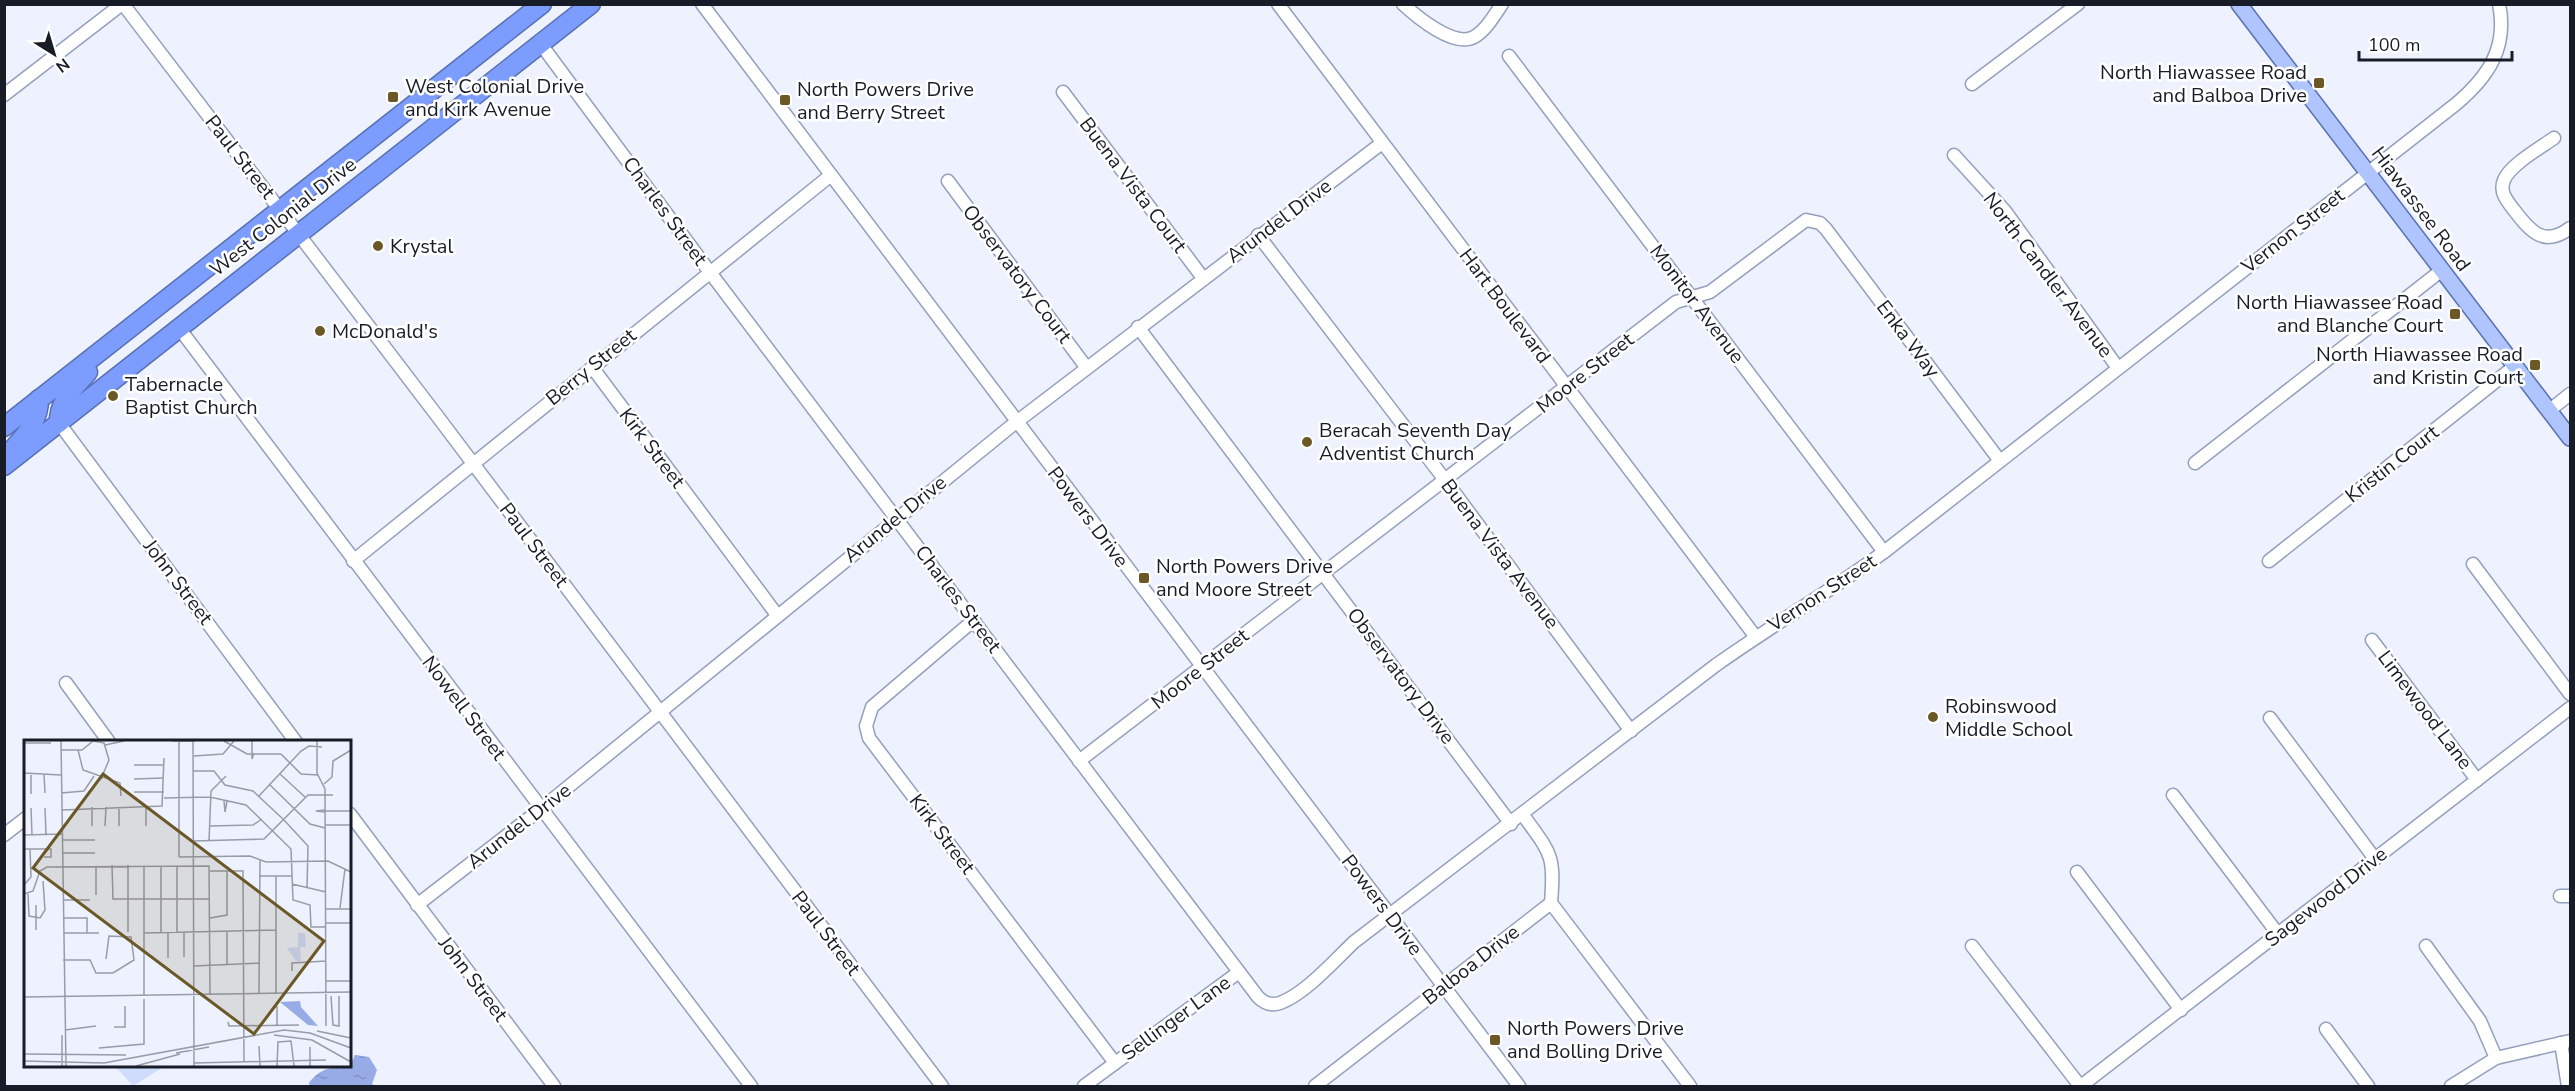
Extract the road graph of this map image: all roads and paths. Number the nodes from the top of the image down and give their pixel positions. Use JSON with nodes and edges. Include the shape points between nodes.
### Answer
{"nodes":[{"id":1,"x":123,"y":4,"type":"edge"},
{"id":2,"x":542,"y":4,"type":"edge"},
{"id":3,"x":591,"y":4,"type":"edge"},
{"id":4,"x":702,"y":4,"type":"edge"},
{"id":5,"x":1278,"y":4,"type":"edge"},
{"id":6,"x":1403,"y":4,"type":"edge"},
{"id":7,"x":1502,"y":4,"type":"edge"},
{"id":8,"x":2078,"y":4,"type":"edge"},
{"id":9,"x":2240,"y":4,"type":"edge"},
{"id":10,"x":2499,"y":4,"type":"edge"},
{"id":11,"x":540,"y":43,"type":"junction"},
{"id":12,"x":1509,"y":56,"type":"dead end"},
{"id":13,"x":1972,"y":84,"type":"dead end"},
{"id":14,"x":1063,"y":92,"type":"dead end"},
{"id":15,"x":4,"y":95,"type":"edge"},
{"id":16,"x":2554,"y":138,"type":"dead end"},
{"id":17,"x":1382,"y":143,"type":"junction"},
{"id":18,"x":1954,"y":155,"type":"dead end"},
{"id":19,"x":2367,"y":172,"type":"junction"},
{"id":20,"x":831,"y":175,"type":"junction"},
{"id":21,"x":948,"y":181,"type":"dead end"},
{"id":22,"x":280,"y":209,"type":"junction"},
{"id":23,"x":1813,"y":220,"type":"joint"},
{"id":24,"x":2571,"y":228,"type":"edge"},
{"id":25,"x":298,"y":233,"type":"junction"},
{"id":26,"x":1258,"y":236,"type":"junction"},
{"id":27,"x":2442,"y":270,"type":"junction"},
{"id":28,"x":709,"y":271,"type":"junction"},
{"id":29,"x":1203,"y":278,"type":"junction"},
{"id":30,"x":1692,"y":297,"type":"junction"},
{"id":31,"x":1138,"y":327,"type":"junction"},
{"id":32,"x":179,"y":328,"type":"junction"},
{"id":33,"x":114,"y":341,"type":"junction"},
{"id":34,"x":2515,"y":366,"type":"junction"},
{"id":35,"x":592,"y":367,"type":"junction"},
{"id":36,"x":1086,"y":367,"type":"junction"},
{"id":37,"x":2118,"y":368,"type":"junction"},
{"id":38,"x":1567,"y":388,"type":"junction"},
{"id":39,"x":2571,"y":394,"type":"edge"},
{"id":40,"x":39,"y":399,"type":"junction"},
{"id":41,"x":2550,"y":410,"type":"junction"},
{"id":42,"x":1016,"y":422,"type":"junction"},
{"id":43,"x":59,"y":423,"type":"junction"},
{"id":44,"x":4,"y":427,"type":"edge"},
{"id":45,"x":2571,"y":438,"type":"edge"},
{"id":46,"x":4,"y":460,"type":"edge"},
{"id":47,"x":2000,"y":461,"type":"junction"},
{"id":48,"x":472,"y":463,"type":"junction"},
{"id":49,"x":2195,"y":463,"type":"dead end"},
{"id":50,"x":4,"y":466,"type":"edge"},
{"id":51,"x":1445,"y":480,"type":"junction"},
{"id":52,"x":896,"y":518,"type":"junction"},
{"id":53,"x":1884,"y":552,"type":"junction"},
{"id":54,"x":353,"y":561,"type":"junction"},
{"id":55,"x":2269,"y":561,"type":"dead end"},
{"id":56,"x":2473,"y":564,"type":"dead end"},
{"id":57,"x":1323,"y":573,"type":"junction"},
{"id":58,"x":777,"y":615,"type":"junction"},
{"id":59,"x":974,"y":620,"type":"junction"},
{"id":60,"x":1755,"y":636,"type":"junction"},
{"id":61,"x":2372,"y":640,"type":"dead end"},
{"id":62,"x":1202,"y":667,"type":"junction"},
{"id":63,"x":66,"y":683,"type":"dead end"},
{"id":64,"x":2571,"y":694,"type":"edge"},
{"id":65,"x":2571,"y":708,"type":"edge"},
{"id":66,"x":659,"y":712,"type":"junction"},
{"id":67,"x":2270,"y":718,"type":"dead end"},
{"id":68,"x":1631,"y":730,"type":"junction"},
{"id":69,"x":108,"y":740,"type":"edge"},
{"id":70,"x":295,"y":740,"type":"edge"},
{"id":71,"x":1079,"y":761,"type":"junction"},
{"id":72,"x":2477,"y":780,"type":"junction"},
{"id":73,"x":2173,"y":795,"type":"dead end"},
{"id":74,"x":541,"y":809,"type":"junction"},
{"id":75,"x":351,"y":815,"type":"edge"},
{"id":76,"x":1523,"y":815,"type":"junction"},
{"id":77,"x":24,"y":820,"type":"edge"},
{"id":78,"x":1511,"y":824,"type":"junction"},
{"id":79,"x":4,"y":835,"type":"edge"},
{"id":80,"x":2375,"y":859,"type":"junction"},
{"id":81,"x":2077,"y":872,"type":"dead end"},
{"id":82,"x":1551,"y":903,"type":"junction"},
{"id":83,"x":417,"y":905,"type":"junction"},
{"id":84,"x":1390,"y":916,"type":"junction"},
{"id":85,"x":2278,"y":934,"type":"junction"},
{"id":86,"x":1972,"y":946,"type":"dead end"},
{"id":87,"x":2426,"y":946,"type":"dead end"},
{"id":88,"x":1239,"y":972,"type":"junction"},
{"id":89,"x":1443,"y":986,"type":"junction"},
{"id":90,"x":1271,"y":1004,"type":"joint"},
{"id":91,"x":2181,"y":1010,"type":"junction"},
{"id":92,"x":2326,"y":1029,"type":"dead end"},
{"id":93,"x":2566,"y":1042,"type":"edge"},
{"id":94,"x":2496,"y":1058,"type":"junction"},
{"id":95,"x":1115,"y":1063,"type":"junction"},
{"id":96,"x":554,"y":1086,"type":"edge"},
{"id":97,"x":751,"y":1086,"type":"edge"},
{"id":98,"x":942,"y":1086,"type":"edge"},
{"id":99,"x":1084,"y":1086,"type":"edge"},
{"id":100,"x":1315,"y":1086,"type":"edge"},
{"id":101,"x":1519,"y":1086,"type":"edge"},
{"id":102,"x":1690,"y":1086,"type":"edge"},
{"id":103,"x":2081,"y":1086,"type":"edge"},
{"id":104,"x":2368,"y":1086,"type":"edge"},
{"id":105,"x":2451,"y":1086,"type":"edge"},
{"id":106,"x":2568,"y":1086,"type":"edge"}],
"edges":[{"from":1,"to":15,"type":"street"},
{"from":1,"to":22,"type":"street","name":"Paul Street"},
{"from":2,"to":22,"type":"highway","name":"West Colonial Drive"},
{"from":3,"to":11,"type":"highway","name":"West Colonial Drive"},
{"from":4,"to":20,"type":"street","name":"Powers Drive"},
{"from":5,"to":17,"type":"street","name":"Hart Boulevard"},
{"from":6,"to":7,"type":"street","via":[[1445,35],[1460,40],[1472,39],[1483,30]]},
{"from":8,"to":13,"type":"street"},
{"from":9,"to":19,"type":"main road","name":"Hiawassee Road"},
{"from":10,"to":19,"type":"street","via":[[2499,50],[2484,79]]},
{"from":11,"to":25,"type":"highway","name":"West Colonial Drive"},
{"from":11,"to":28,"type":"street","name":"Charles Street"},
{"from":12,"to":30,"type":"street","name":"Monitor Avenue"},
{"from":14,"to":29,"type":"street","name":"Buena Vista Court"},
{"from":16,"to":24,"type":"street","via":[[2509,171],[2502,183],[2504,197],[2530,231],[2545,237],[2560,236]]},
{"from":17,"to":26,"type":"street","name":"Arundel Drive"},
{"from":17,"to":38,"type":"street","name":"Hart Boulevard"},
{"from":18,"to":37,"type":"street","name":"North Candler Avenue","via":[[2005,211]]},
{"from":19,"to":27,"type":"main road","name":"Hiawassee Road"},
{"from":19,"to":37,"type":"street","name":"Vernon Street"},
{"from":20,"to":28,"type":"street","name":"Berry Street"},
{"from":20,"to":42,"type":"street","name":"Powers Drive"},
{"from":21,"to":36,"type":"street","name":"Observatory Court"},
{"from":22,"to":25,"type":"street","name":"Paul Street"},
{"from":22,"to":33,"type":"highway","name":"West Colonial Drive"},
{"from":23,"to":30,"type":"street","name":"Moore Street","via":[[1798,225],[1710,292]]},
{"from":23,"to":47,"type":"street","name":"Enka Way","via":[[1826,229]]},
{"from":25,"to":32,"type":"highway","name":"West Colonial Drive"},
{"from":25,"to":48,"type":"street","name":"Paul Street"},
{"from":26,"to":29,"type":"street","name":"Arundel Drive"},
{"from":26,"to":51,"type":"street","name":"Buena Vista Avenue"},
{"from":27,"to":34,"type":"main road","name":"Hiawassee Road"},
{"from":27,"to":49,"type":"street"},
{"from":28,"to":35,"type":"street","name":"Berry Street"},
{"from":28,"to":52,"type":"street","name":"Charles Street"},
{"from":29,"to":31,"type":"street","name":"Arundel Drive"},
{"from":30,"to":38,"type":"street","name":"Moore Street","via":[[1676,302]]},
{"from":30,"to":53,"type":"street","name":"Monitor Avenue"},
{"from":31,"to":36,"type":"street","name":"Arundel Drive"},
{"from":31,"to":57,"type":"street","name":"Observatory Drive"},
{"from":32,"to":43,"type":"highway","name":"West Colonial Drive"},
{"from":32,"to":54,"type":"street","name":"Nowell Street"},
{"from":33,"to":40,"type":"highway","name":"West Colonial Drive"},
{"from":33,"to":43,"type":"highway","via":[[63,401],[58,410]]},
{"from":34,"to":41,"type":"main road","name":"Hiawassee Road"},
{"from":34,"to":55,"type":"street","name":"Kristin Court"},
{"from":35,"to":48,"type":"street","name":"Berry Street"},
{"from":35,"to":58,"type":"street","name":"Kirk Street"},
{"from":36,"to":42,"type":"street","name":"Arundel Drive"},
{"from":37,"to":47,"type":"street","name":"Vernon Street"},
{"from":38,"to":51,"type":"street","name":"Moore Street"},
{"from":38,"to":60,"type":"street","name":"Hart Boulevard"},
{"from":39,"to":41,"type":"street"},
{"from":40,"to":44,"type":"highway","name":"West Colonial Drive"},
{"from":40,"to":46,"type":"highway","via":[[36,421]]},
{"from":41,"to":45,"type":"main road","name":"Hiawassee Road"},
{"from":42,"to":52,"type":"street","name":"Arundel Drive"},
{"from":42,"to":62,"type":"street","name":"Powers Drive"},
{"from":43,"to":50,"type":"highway","name":"West Colonial Drive"},
{"from":43,"to":70,"type":"street","name":"John Street"},
{"from":47,"to":53,"type":"street","name":"Vernon Street"},
{"from":48,"to":54,"type":"street","name":"Berry Street"},
{"from":48,"to":66,"type":"street","name":"Paul Street"},
{"from":51,"to":57,"type":"street","name":"Moore Street"},
{"from":51,"to":68,"type":"street","name":"Buena Vista Avenue"},
{"from":52,"to":58,"type":"street","name":"Arundel Drive"},
{"from":52,"to":59,"type":"street","name":"Charles Street"},
{"from":53,"to":60,"type":"street","name":"Vernon Street","via":[[1815,601]]},
{"from":54,"to":74,"type":"street","name":"Nowell Street"},
{"from":56,"to":64,"type":"street"},
{"from":57,"to":62,"type":"street","name":"Moore Street"},
{"from":57,"to":78,"type":"street","name":"Observatory Drive"},
{"from":58,"to":66,"type":"street","name":"Arundel Drive"},
{"from":59,"to":71,"type":"street","name":"Charles Street"},
{"from":59,"to":95,"type":"street","name":"Kirk Street","via":[[872,707],[867,726],[869,738]]},
{"from":60,"to":68,"type":"street","name":"Vernon Street"},
{"from":61,"to":72,"type":"street","name":"Limewood Lane"},
{"from":62,"to":71,"type":"street","name":"Moore Street"},
{"from":62,"to":84,"type":"street","name":"Powers Drive"},
{"from":63,"to":69,"type":"street"},
{"from":65,"to":72,"type":"street","name":"Sagewood Drive"},
{"from":66,"to":74,"type":"street","name":"Arundel Drive"},
{"from":66,"to":98,"type":"street","name":"Paul Street"},
{"from":67,"to":80,"type":"street"},
{"from":68,"to":76,"type":"street","name":"Vernon Street"},
{"from":71,"to":88,"type":"street","name":"Charles Street"},
{"from":72,"to":80,"type":"street","name":"Sagewood Drive"},
{"from":73,"to":85,"type":"street"},
{"from":74,"to":83,"type":"street","name":"Arundel Drive"},
{"from":74,"to":97,"type":"street","name":"Nowell Street"},
{"from":75,"to":83,"type":"street","name":"John Street"},
{"from":76,"to":78,"type":"street","name":"Vernon Street"},
{"from":76,"to":82,"type":"street","via":[[1550,854]]},
{"from":77,"to":79,"type":"street"},
{"from":78,"to":84,"type":"street","name":"Vernon Street"},
{"from":80,"to":85,"type":"street","name":"Sagewood Drive"},
{"from":81,"to":91,"type":"street"},
{"from":82,"to":89,"type":"street","name":"Balboa Drive"},
{"from":82,"to":102,"type":"street"},
{"from":83,"to":96,"type":"street","name":"John Street"},
{"from":84,"to":89,"type":"street","name":"Powers Drive"},
{"from":84,"to":90,"type":"street","name":"Vernon Street","via":[[1289,998]]},
{"from":85,"to":91,"type":"street","name":"Sagewood Drive"},
{"from":86,"to":103,"type":"street"},
{"from":87,"to":94,"type":"street","via":[[2481,1021]]},
{"from":88,"to":90,"type":"street","name":"Charles Street","via":[[1258,997]]},
{"from":88,"to":95,"type":"street","name":"Sellinger Lane"},
{"from":89,"to":100,"type":"street","name":"Balboa Drive"},
{"from":89,"to":101,"type":"street","name":"Powers Drive"},
{"from":91,"to":103,"type":"street","name":"Sagewood Drive"},
{"from":92,"to":104,"type":"street"},
{"from":93,"to":94,"type":"street"},
{"from":93,"to":106,"type":"street"},
{"from":94,"to":105,"type":"street"},
{"from":95,"to":99,"type":"street","name":"Sellinger Lane"}]}
